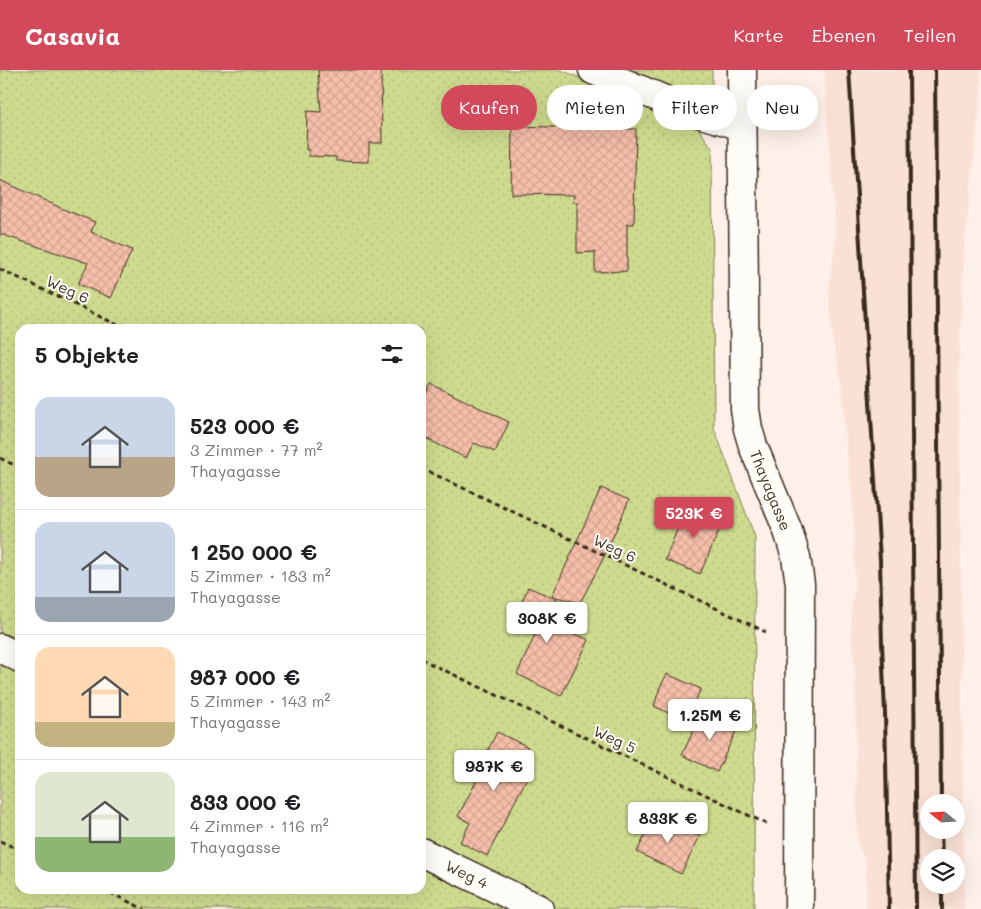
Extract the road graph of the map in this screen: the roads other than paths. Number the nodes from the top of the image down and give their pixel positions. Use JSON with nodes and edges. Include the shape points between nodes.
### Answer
{"nodes":[{"id":1,"x":593,"y":70,"type":"edge"},
{"id":2,"x":742,"y":70,"type":"edge"},
{"id":3,"x":742,"y":126,"type":"junction"},
{"id":4,"x":0,"y":648,"type":"edge"},
{"id":5,"x":15,"y":656,"type":"edge"},
{"id":6,"x":426,"y":854,"type":"edge"},
{"id":7,"x":539,"y":909,"type":"edge"},
{"id":8,"x":798,"y":909,"type":"edge"}],
"edges":[{"from":1,"to":3,"type":"street","via":[[691,111]]},
{"from":2,"to":3,"type":"street","name":"Thayagasse"},
{"from":3,"to":8,"type":"street","name":"Thayagasse","via":[[745,410],[753,446],[788,531],[800,584]]},
{"from":4,"to":5,"type":"street"},
{"from":6,"to":7,"type":"street","name":"Weg 4"}]}
